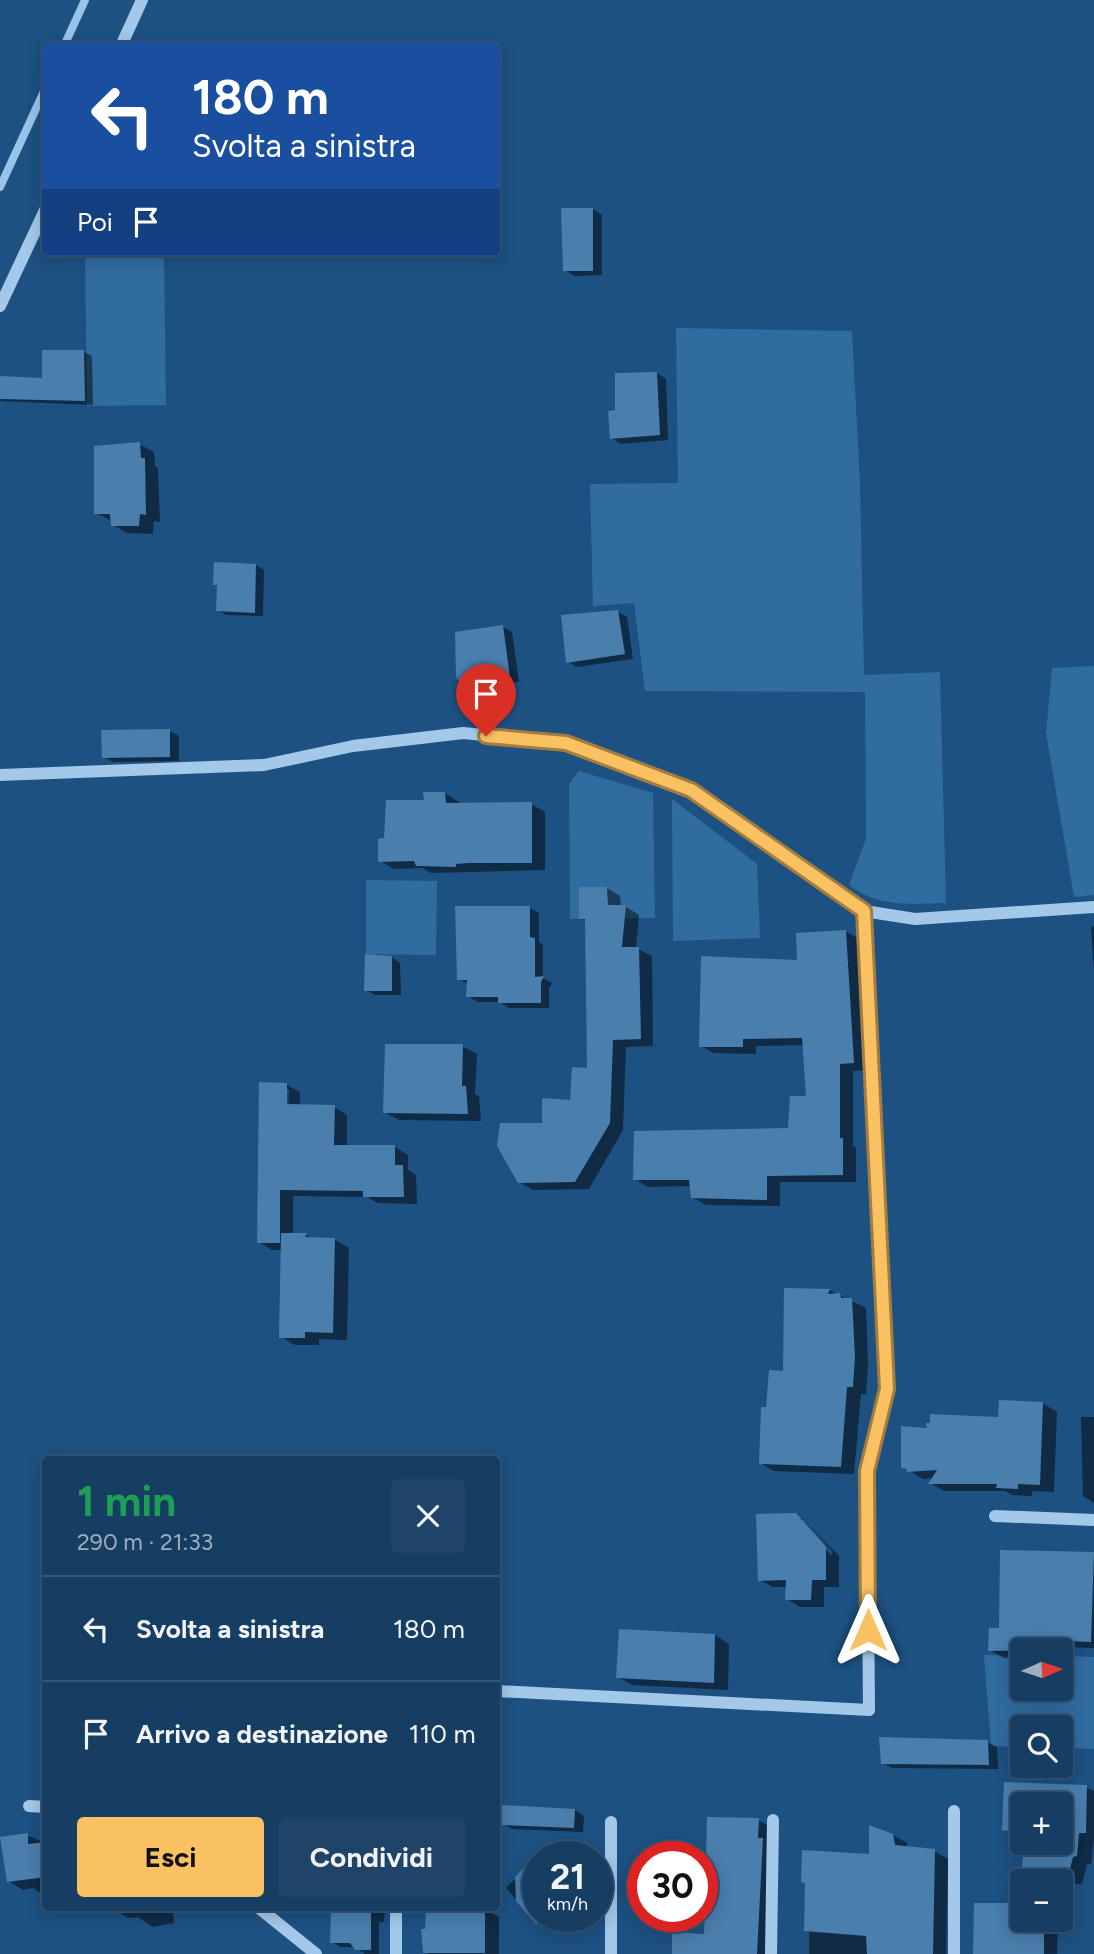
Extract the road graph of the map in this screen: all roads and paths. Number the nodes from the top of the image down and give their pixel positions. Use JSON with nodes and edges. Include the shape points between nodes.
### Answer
{"nodes":[{"id":1,"x":142,"y":0,"type":"edge"},
{"id":2,"x":123,"y":42,"type":"edge"},
{"id":3,"x":42,"y":217,"type":"edge"},
{"id":4,"x":0,"y":306,"type":"edge"},
{"id":5,"x":0,"y":775,"type":"edge"},
{"id":6,"x":1094,"y":907,"type":"edge"},
{"id":7,"x":864,"y":911,"type":"junction"},
{"id":8,"x":995,"y":1516,"type":"dead end"},
{"id":9,"x":1094,"y":1520,"type":"edge"},
{"id":10,"x":500,"y":1691,"type":"edge"},
{"id":11,"x":29,"y":1805,"type":"dead end"},
{"id":12,"x":42,"y":1807,"type":"edge"},
{"id":13,"x":954,"y":1811,"type":"dead end"},
{"id":14,"x":773,"y":1820,"type":"dead end"},
{"id":15,"x":611,"y":1822,"type":"dead end"},
{"id":16,"x":263,"y":1911,"type":"edge"},
{"id":17,"x":396,"y":1911,"type":"edge"},
{"id":18,"x":316,"y":1954,"type":"edge"},
{"id":19,"x":396,"y":1954,"type":"edge"},
{"id":20,"x":611,"y":1954,"type":"edge"},
{"id":21,"x":771,"y":1954,"type":"edge"},
{"id":22,"x":954,"y":1954,"type":"edge"}],
"edges":[{"from":1,"to":2,"type":"street"},
{"from":3,"to":4,"type":"street"},
{"from":5,"to":7,"type":"street","via":[[264,765],[353,746],[463,733],[566,743],[691,790]]},
{"from":6,"to":7,"type":"street","via":[[915,919]]},
{"from":7,"to":10,"type":"street","via":[[887,1389],[867,1471],[869,1710]]},
{"from":8,"to":9,"type":"street"},
{"from":11,"to":12,"type":"street"},
{"from":13,"to":22,"type":"street"},
{"from":14,"to":21,"type":"street"},
{"from":15,"to":20,"type":"street"},
{"from":16,"to":18,"type":"street"},
{"from":17,"to":19,"type":"street"}]}
